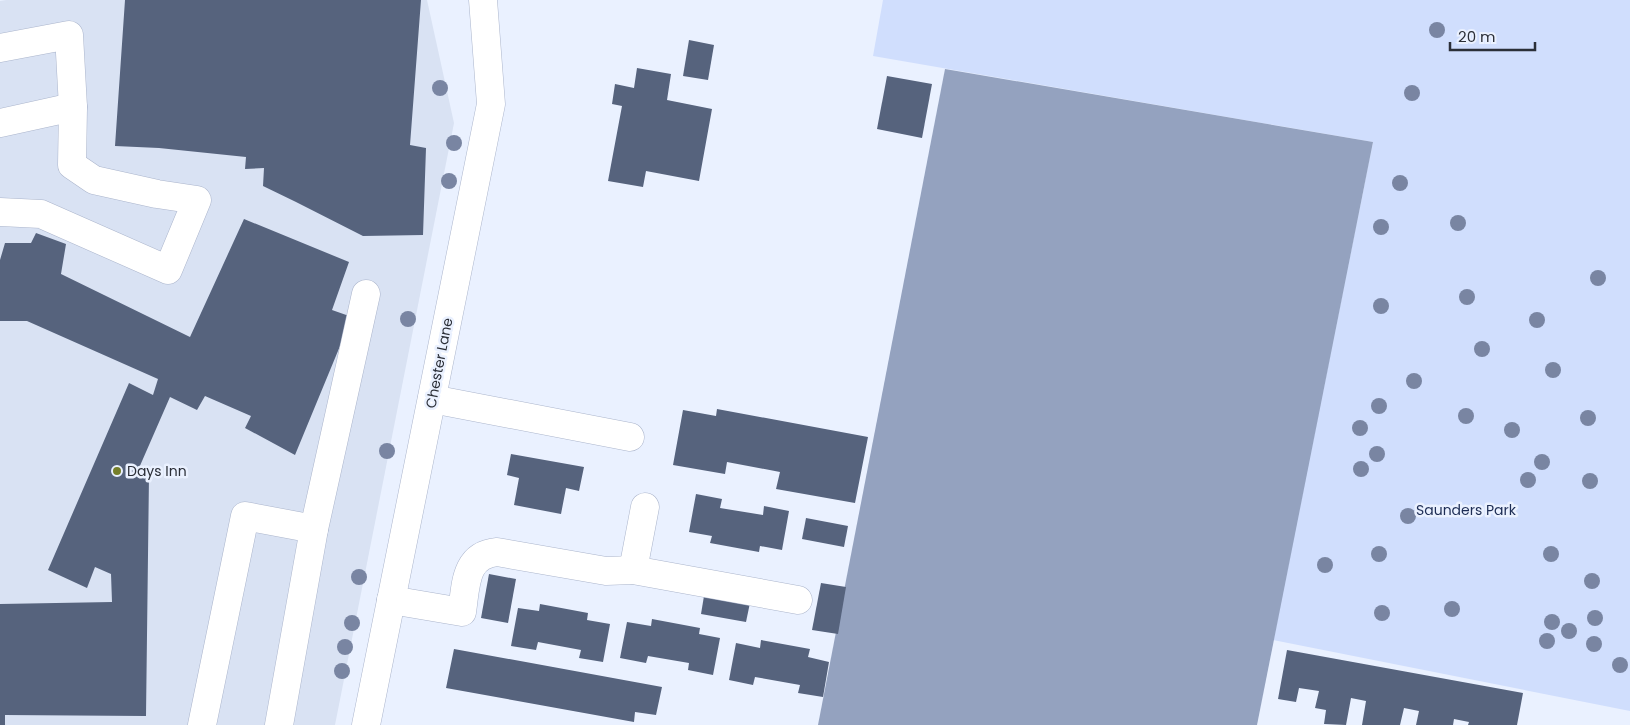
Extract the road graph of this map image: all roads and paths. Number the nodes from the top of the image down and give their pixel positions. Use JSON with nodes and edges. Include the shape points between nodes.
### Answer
{"nodes":[{"id":1,"x":483,"y":0,"type":"edge"},
{"id":2,"x":0,"y":48,"type":"edge"},
{"id":3,"x":73,"y":107,"type":"junction"},
{"id":4,"x":0,"y":123,"type":"edge"},
{"id":5,"x":0,"y":212,"type":"edge"},
{"id":6,"x":366,"y":294,"type":"dead end"},
{"id":7,"x":432,"y":398,"type":"junction"},
{"id":8,"x":630,"y":437,"type":"dead end"},
{"id":9,"x":645,"y":507,"type":"dead end"},
{"id":10,"x":314,"y":529,"type":"junction"},
{"id":11,"x":634,"y":570,"type":"junction"},
{"id":12,"x":391,"y":600,"type":"junction"},
{"id":13,"x":798,"y":600,"type":"dead end"},
{"id":14,"x":202,"y":725,"type":"edge"},
{"id":15,"x":279,"y":725,"type":"edge"},
{"id":16,"x":366,"y":725,"type":"edge"}],
"edges":[{"from":1,"to":7,"type":"street","name":"Chester Lane","via":[[491,104]]},
{"from":2,"to":3,"type":"street","via":[[69,35]]},
{"from":3,"to":4,"type":"street"},
{"from":3,"to":5,"type":"street","via":[[72,165],[94,180],[197,200],[168,270],[41,214]]},
{"from":6,"to":10,"type":"street"},
{"from":7,"to":8,"type":"street"},
{"from":7,"to":12,"type":"street","name":"Chester Lane"},
{"from":9,"to":11,"type":"street"},
{"from":10,"to":14,"type":"street","via":[[246,516]]},
{"from":10,"to":15,"type":"street"},
{"from":11,"to":12,"type":"street","via":[[606,571],[504,553],[487,553],[474,562],[468,572],[462,612]]},
{"from":11,"to":13,"type":"street"},
{"from":12,"to":16,"type":"street","name":"Chester Lane"}]}
